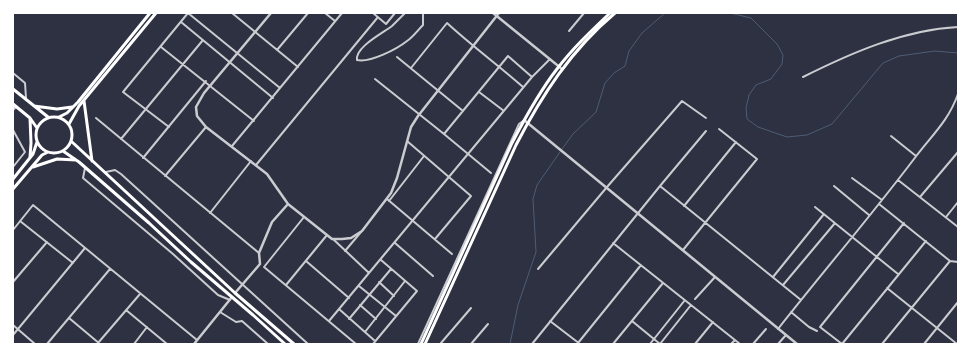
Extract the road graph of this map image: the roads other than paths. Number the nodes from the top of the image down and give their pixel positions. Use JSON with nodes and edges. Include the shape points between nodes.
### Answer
{"nodes":[{"id":1,"x":150,"y":13,"type":"edge"},
{"id":2,"x":156,"y":13,"type":"edge"},
{"id":3,"x":188,"y":13,"type":"edge"},
{"id":4,"x":232,"y":13,"type":"edge"},
{"id":5,"x":271,"y":13,"type":"edge"},
{"id":6,"x":308,"y":13,"type":"edge"},
{"id":7,"x":325,"y":13,"type":"edge"},
{"id":8,"x":342,"y":13,"type":"edge"},
{"id":9,"x":373,"y":13,"type":"edge"},
{"id":10,"x":395,"y":13,"type":"edge"},
{"id":11,"x":405,"y":13,"type":"edge"},
{"id":12,"x":423,"y":13,"type":"edge"},
{"id":13,"x":493,"y":13,"type":"edge"},
{"id":14,"x":498,"y":13,"type":"edge"},
{"id":15,"x":584,"y":13,"type":"edge"},
{"id":16,"x":610,"y":13,"type":"edge"},
{"id":17,"x":615,"y":13,"type":"edge"},
{"id":18,"x":496,"y":16,"type":"junction"},
{"id":19,"x":378,"y":17,"type":"junction"},
{"id":20,"x":335,"y":21,"type":"junction"},
{"id":21,"x":181,"y":22,"type":"junction"},
{"id":22,"x":958,"y":28,"type":"edge"},
{"id":23,"x":569,"y":31,"type":"dead end"},
{"id":24,"x":255,"y":32,"type":"junction"},
{"id":25,"x":203,"y":40,"type":"junction"},
{"id":26,"x":161,"y":46,"type":"junction"},
{"id":27,"x":473,"y":46,"type":"junction"},
{"id":28,"x":277,"y":50,"type":"junction"},
{"id":29,"x":237,"y":53,"type":"junction"},
{"id":30,"x":397,"y":57,"type":"dead end"},
{"id":31,"x":550,"y":59,"type":"junction"},
{"id":32,"x":229,"y":62,"type":"junction"},
{"id":33,"x":184,"y":64,"type":"junction"},
{"id":34,"x":298,"y":67,"type":"junction"},
{"id":35,"x":500,"y":67,"type":"junction"},
{"id":36,"x":561,"y":67,"type":"junction"},
{"id":37,"x":411,"y":68,"type":"junction"},
{"id":38,"x":13,"y":73,"type":"edge"},
{"id":39,"x":532,"y":77,"type":"junction"},
{"id":40,"x":803,"y":77,"type":"dead end"},
{"id":41,"x":375,"y":79,"type":"dead end"},
{"id":42,"x":206,"y":81,"type":"junction"},
{"id":43,"x":210,"y":85,"type":"junction"},
{"id":44,"x":524,"y":87,"type":"junction"},
{"id":45,"x":280,"y":88,"type":"junction"},
{"id":46,"x":13,"y":89,"type":"edge"},
{"id":47,"x":438,"y":91,"type":"junction"},
{"id":48,"x":479,"y":92,"type":"junction"},
{"id":49,"x":958,"y":94,"type":"edge"},
{"id":50,"x":272,"y":98,"type":"junction"},
{"id":51,"x":26,"y":100,"type":"junction"},
{"id":52,"x":84,"y":101,"type":"junction"},
{"id":53,"x":32,"y":105,"type":"junction"},
{"id":54,"x":14,"y":106,"type":"edge"},
{"id":55,"x":73,"y":106,"type":"junction"},
{"id":56,"x":13,"y":110,"type":"edge"},
{"id":57,"x":146,"y":110,"type":"junction"},
{"id":58,"x":463,"y":111,"type":"junction"},
{"id":59,"x":504,"y":111,"type":"junction"},
{"id":60,"x":419,"y":114,"type":"junction"},
{"id":61,"x":48,"y":117,"type":"junction"},
{"id":62,"x":59,"y":117,"type":"junction"},
{"id":63,"x":30,"y":118,"type":"junction"},
{"id":64,"x":96,"y":118,"type":"dead end"},
{"id":65,"x":706,"y":118,"type":"dead end"},
{"id":66,"x":524,"y":120,"type":"junction"},
{"id":67,"x":254,"y":121,"type":"junction"},
{"id":68,"x":528,"y":122,"type":"junction"},
{"id":69,"x":69,"y":124,"type":"junction"},
{"id":70,"x":169,"y":127,"type":"junction"},
{"id":71,"x":206,"y":127,"type":"junction"},
{"id":72,"x":37,"y":128,"type":"junction"},
{"id":73,"x":719,"y":129,"type":"dead end"},
{"id":74,"x":13,"y":130,"type":"edge"},
{"id":75,"x":706,"y":131,"type":"dead end"},
{"id":76,"x":444,"y":134,"type":"junction"},
{"id":77,"x":891,"y":136,"type":"dead end"},
{"id":78,"x":121,"y":139,"type":"junction"},
{"id":79,"x":71,"y":141,"type":"junction"},
{"id":80,"x":407,"y":141,"type":"junction"},
{"id":81,"x":37,"y":142,"type":"junction"},
{"id":82,"x":736,"y":142,"type":"junction"},
{"id":83,"x":232,"y":146,"type":"junction"},
{"id":84,"x":63,"y":151,"type":"junction"},
{"id":85,"x":48,"y":152,"type":"junction"},
{"id":86,"x":958,"y":152,"type":"edge"},
{"id":87,"x":469,"y":154,"type":"junction"},
{"id":88,"x":424,"y":156,"type":"junction"},
{"id":89,"x":916,"y":156,"type":"junction"},
{"id":90,"x":143,"y":158,"type":"junction"},
{"id":91,"x":29,"y":159,"type":"junction"},
{"id":92,"x":76,"y":160,"type":"junction"},
{"id":93,"x":92,"y":161,"type":"junction"},
{"id":94,"x":251,"y":161,"type":"junction"},
{"id":95,"x":256,"y":165,"type":"junction"},
{"id":96,"x":13,"y":167,"type":"edge"},
{"id":97,"x":30,"y":168,"type":"junction"},
{"id":98,"x":85,"y":168,"type":"junction"},
{"id":99,"x":104,"y":173,"type":"junction"},
{"id":100,"x":491,"y":173,"type":"dead end"},
{"id":101,"x":165,"y":176,"type":"junction"},
{"id":102,"x":450,"y":177,"type":"junction"},
{"id":103,"x":852,"y":178,"type":"dead end"},
{"id":104,"x":13,"y":179,"type":"edge"},
{"id":105,"x":898,"y":180,"type":"junction"},
{"id":106,"x":660,"y":186,"type":"junction"},
{"id":107,"x":834,"y":186,"type":"dead end"},
{"id":108,"x":607,"y":187,"type":"junction"},
{"id":109,"x":13,"y":189,"type":"edge"},
{"id":110,"x":920,"y":197,"type":"junction"},
{"id":111,"x":388,"y":200,"type":"junction"},
{"id":112,"x":882,"y":200,"type":"junction"},
{"id":113,"x":958,"y":202,"type":"edge"},
{"id":114,"x":288,"y":204,"type":"junction"},
{"id":115,"x":879,"y":204,"type":"junction"},
{"id":116,"x":684,"y":206,"type":"junction"},
{"id":117,"x":815,"y":207,"type":"dead end"},
{"id":118,"x":210,"y":213,"type":"junction"},
{"id":119,"x":638,"y":213,"type":"junction"},
{"id":120,"x":824,"y":214,"type":"junction"},
{"id":121,"x":869,"y":215,"type":"junction"},
{"id":122,"x":304,"y":217,"type":"junction"},
{"id":123,"x":946,"y":217,"type":"junction"},
{"id":124,"x":20,"y":221,"type":"junction"},
{"id":125,"x":414,"y":221,"type":"junction"},
{"id":126,"x":706,"y":223,"type":"junction"},
{"id":127,"x":835,"y":223,"type":"junction"},
{"id":128,"x":904,"y":223,"type":"junction"},
{"id":129,"x":958,"y":227,"type":"edge"},
{"id":130,"x":13,"y":230,"type":"edge"},
{"id":131,"x":362,"y":231,"type":"junction"},
{"id":132,"x":327,"y":235,"type":"junction"},
{"id":133,"x":851,"y":237,"type":"junction"},
{"id":134,"x":332,"y":239,"type":"junction"},
{"id":135,"x":435,"y":239,"type":"junction"},
{"id":136,"x":926,"y":241,"type":"junction"},
{"id":137,"x":47,"y":242,"type":"junction"},
{"id":138,"x":395,"y":243,"type":"junction"},
{"id":139,"x":614,"y":243,"type":"junction"},
{"id":140,"x":85,"y":248,"type":"junction"},
{"id":141,"x":683,"y":250,"type":"junction"},
{"id":142,"x":345,"y":251,"type":"junction"},
{"id":143,"x":259,"y":253,"type":"junction"},
{"id":144,"x":452,"y":254,"type":"dead end"},
{"id":145,"x":877,"y":257,"type":"junction"},
{"id":146,"x":381,"y":260,"type":"junction"},
{"id":147,"x":950,"y":261,"type":"junction"},
{"id":148,"x":306,"y":262,"type":"junction"},
{"id":149,"x":73,"y":263,"type":"junction"},
{"id":150,"x":958,"y":263,"type":"edge"},
{"id":151,"x":260,"y":264,"type":"junction"},
{"id":152,"x":641,"y":265,"type":"junction"},
{"id":153,"x":264,"y":267,"type":"junction"},
{"id":154,"x":110,"y":269,"type":"junction"},
{"id":155,"x":391,"y":269,"type":"junction"},
{"id":156,"x":538,"y":269,"type":"dead end"},
{"id":157,"x":369,"y":274,"type":"junction"},
{"id":158,"x":898,"y":274,"type":"junction"},
{"id":159,"x":433,"y":276,"type":"dead end"},
{"id":160,"x":715,"y":277,"type":"junction"},
{"id":161,"x":773,"y":277,"type":"junction"},
{"id":162,"x":405,"y":281,"type":"junction"},
{"id":163,"x":13,"y":282,"type":"edge"},
{"id":164,"x":379,"y":282,"type":"junction"},
{"id":165,"x":663,"y":282,"type":"junction"},
{"id":166,"x":242,"y":285,"type":"junction"},
{"id":167,"x":286,"y":285,"type":"junction"},
{"id":168,"x":783,"y":285,"type":"junction"},
{"id":169,"x":359,"y":286,"type":"junction"},
{"id":170,"x":887,"y":288,"type":"junction"},
{"id":171,"x":235,"y":293,"type":"junction"},
{"id":172,"x":140,"y":294,"type":"junction"},
{"id":173,"x":370,"y":294,"type":"junction"},
{"id":174,"x":394,"y":296,"type":"junction"},
{"id":175,"x":231,"y":298,"type":"junction"},
{"id":176,"x":349,"y":298,"type":"junction"},
{"id":177,"x":695,"y":299,"type":"dead end"},
{"id":178,"x":685,"y":300,"type":"junction"},
{"id":179,"x":801,"y":300,"type":"junction"},
{"id":180,"x":958,"y":302,"type":"edge"},
{"id":181,"x":360,"y":305,"type":"junction"},
{"id":182,"x":692,"y":305,"type":"junction"},
{"id":183,"x":385,"y":307,"type":"junction"},
{"id":184,"x":471,"y":308,"type":"dead end"},
{"id":185,"x":912,"y":308,"type":"junction"},
{"id":186,"x":126,"y":310,"type":"junction"},
{"id":187,"x":339,"y":310,"type":"junction"},
{"id":188,"x":220,"y":312,"type":"junction"},
{"id":189,"x":791,"y":312,"type":"junction"},
{"id":190,"x":396,"y":316,"type":"junction"},
{"id":191,"x":69,"y":318,"type":"junction"},
{"id":192,"x":349,"y":319,"type":"junction"},
{"id":193,"x":376,"y":319,"type":"junction"},
{"id":194,"x":329,"y":321,"type":"junction"},
{"id":195,"x":550,"y":321,"type":"junction"},
{"id":196,"x":632,"y":321,"type":"junction"},
{"id":197,"x":713,"y":322,"type":"junction"},
{"id":198,"x":488,"y":324,"type":"dead end"},
{"id":199,"x":13,"y":326,"type":"edge"},
{"id":200,"x":147,"y":327,"type":"junction"},
{"id":201,"x":937,"y":328,"type":"junction"},
{"id":202,"x":18,"y":329,"type":"junction"},
{"id":203,"x":766,"y":329,"type":"dead end"},
{"id":204,"x":778,"y":329,"type":"junction"},
{"id":205,"x":817,"y":331,"type":"dead end"},
{"id":206,"x":365,"y":332,"type":"junction"},
{"id":207,"x":13,"y":334,"type":"edge"},
{"id":208,"x":786,"y":335,"type":"junction"},
{"id":209,"x":654,"y":339,"type":"junction"},
{"id":210,"x":197,"y":340,"type":"junction"},
{"id":211,"x":735,"y":340,"type":"junction"},
{"id":212,"x":375,"y":341,"type":"junction"},
{"id":213,"x":99,"y":343,"type":"edge"},
{"id":214,"x":532,"y":343,"type":"edge"},
{"id":215,"x":579,"y":343,"type":"edge"},
{"id":216,"x":35,"y":344,"type":"edge"},
{"id":217,"x":47,"y":344,"type":"edge"},
{"id":218,"x":134,"y":344,"type":"edge"},
{"id":219,"x":167,"y":344,"type":"edge"},
{"id":220,"x":194,"y":344,"type":"edge"},
{"id":221,"x":268,"y":344,"type":"edge"},
{"id":222,"x":285,"y":344,"type":"edge"},
{"id":223,"x":294,"y":344,"type":"edge"},
{"id":224,"x":308,"y":344,"type":"edge"},
{"id":225,"x":356,"y":344,"type":"edge"},
{"id":226,"x":372,"y":344,"type":"edge"},
{"id":227,"x":418,"y":344,"type":"edge"},
{"id":228,"x":421,"y":344,"type":"edge"},
{"id":229,"x":425,"y":344,"type":"edge"},
{"id":230,"x":443,"y":344,"type":"edge"},
{"id":231,"x":471,"y":344,"type":"edge"},
{"id":232,"x":536,"y":344,"type":"edge"},
{"id":233,"x":613,"y":344,"type":"edge"},
{"id":234,"x":650,"y":344,"type":"edge"},
{"id":235,"x":695,"y":344,"type":"edge"},
{"id":236,"x":731,"y":344,"type":"edge"},
{"id":237,"x":740,"y":344,"type":"edge"},
{"id":238,"x":753,"y":344,"type":"edge"},
{"id":239,"x":778,"y":344,"type":"edge"},
{"id":240,"x":797,"y":344,"type":"edge"},
{"id":241,"x":842,"y":344,"type":"edge"},
{"id":242,"x":882,"y":344,"type":"edge"},
{"id":243,"x":924,"y":344,"type":"edge"},
{"id":244,"x":957,"y":344,"type":"edge"}],
"edges":[{"from":1,"to":55,"type":"main road"},
{"from":2,"to":52,"type":"main road"},
{"from":3,"to":21,"type":"street"},
{"from":3,"to":29,"type":"street"},
{"from":4,"to":24,"type":"street"},
{"from":5,"to":24,"type":"street"},
{"from":6,"to":28,"type":"street"},
{"from":7,"to":20,"type":"street"},
{"from":8,"to":20,"type":"street"},
{"from":9,"to":19,"type":"street"},
{"from":10,"to":19,"type":"street","via":[[386,24]]},
{"from":11,"to":12,"type":"street","via":[[392,26],[367,43],[360,50],[357,60],[377,57],[408,41],[423,25]]},
{"from":13,"to":18,"type":"street"},
{"from":14,"to":18,"type":"street"},
{"from":15,"to":23,"type":"street"},
{"from":16,"to":36,"type":"main road","via":[[584,38]]},
{"from":17,"to":36,"type":"main road"},
{"from":18,"to":27,"type":"street"},
{"from":18,"to":31,"type":"street"},
{"from":19,"to":95,"type":"street"},
{"from":20,"to":34,"type":"street"},
{"from":21,"to":25,"type":"street"},
{"from":21,"to":26,"type":"street"},
{"from":22,"to":40,"type":"street","via":[[929,31],[876,45],[845,56]]},
{"from":24,"to":28,"type":"street"},
{"from":24,"to":29,"type":"street"},
{"from":25,"to":32,"type":"street"},
{"from":25,"to":33,"type":"street"},
{"from":26,"to":33,"type":"street"},
{"from":26,"to":57,"type":"street","via":[[123,92]]},
{"from":27,"to":35,"type":"street"},
{"from":27,"to":37,"type":"street","via":[[447,24]]},
{"from":27,"to":47,"type":"street"},
{"from":28,"to":34,"type":"street"},
{"from":29,"to":32,"type":"street"},
{"from":29,"to":45,"type":"street"},
{"from":30,"to":37,"type":"street"},
{"from":31,"to":36,"type":"street"},
{"from":31,"to":39,"type":"street"},
{"from":32,"to":43,"type":"street"},
{"from":32,"to":50,"type":"street"},
{"from":33,"to":42,"type":"street"},
{"from":33,"to":57,"type":"street"},
{"from":34,"to":45,"type":"street"},
{"from":35,"to":39,"type":"street","via":[[508,56]]},
{"from":35,"to":44,"type":"street"},
{"from":35,"to":48,"type":"street"},
{"from":36,"to":66,"type":"main road"},
{"from":36,"to":68,"type":"main road"},
{"from":37,"to":47,"type":"street"},
{"from":38,"to":51,"type":"street","via":[[25,83]]},
{"from":39,"to":44,"type":"street"},
{"from":41,"to":60,"type":"street"},
{"from":42,"to":43,"type":"street"},
{"from":42,"to":70,"type":"street"},
{"from":43,"to":67,"type":"street"},
{"from":43,"to":71,"type":"street","via":[[196,107],[197,116]]},
{"from":44,"to":59,"type":"street"},
{"from":45,"to":50,"type":"street"},
{"from":46,"to":51,"type":"main road"},
{"from":47,"to":58,"type":"street"},
{"from":47,"to":60,"type":"street"},
{"from":48,"to":58,"type":"street"},
{"from":48,"to":59,"type":"street"},
{"from":49,"to":89,"type":"street","via":[[941,127]]},
{"from":50,"to":67,"type":"street"},
{"from":51,"to":53,"type":"main road"},
{"from":52,"to":69,"type":"main road"},
{"from":52,"to":93,"type":"main road"},
{"from":53,"to":55,"type":"main road","via":[[57,109]]},
{"from":53,"to":61,"type":"main road"},
{"from":54,"to":56,"type":"street"},
{"from":54,"to":63,"type":"main road"},
{"from":55,"to":62,"type":"main road"},
{"from":57,"to":70,"type":"street"},
{"from":57,"to":78,"type":"street"},
{"from":58,"to":76,"type":"street"},
{"from":59,"to":87,"type":"street"},
{"from":60,"to":76,"type":"street"},
{"from":60,"to":80,"type":"street","via":[[411,127]]},
{"from":61,"to":62,"type":"main road"},
{"from":61,"to":72,"type":"main road"},
{"from":62,"to":69,"type":"main road"},
{"from":63,"to":72,"type":"main road"},
{"from":63,"to":91,"type":"main road"},
{"from":64,"to":78,"type":"street"},
{"from":65,"to":108,"type":"street","via":[[682,101]]},
{"from":66,"to":68,"type":"street"},
{"from":66,"to":227,"type":"street","via":[[512,138]]},
{"from":66,"to":228,"type":"main road"},
{"from":67,"to":83,"type":"street"},
{"from":68,"to":108,"type":"street"},
{"from":68,"to":229,"type":"main road"},
{"from":69,"to":79,"type":"main road","via":[[72,132]]},
{"from":70,"to":90,"type":"street"},
{"from":71,"to":83,"type":"street"},
{"from":71,"to":101,"type":"street"},
{"from":72,"to":81,"type":"main road"},
{"from":73,"to":82,"type":"street"},
{"from":74,"to":96,"type":"street","via":[[25,152]]},
{"from":75,"to":106,"type":"street"},
{"from":76,"to":87,"type":"street"},
{"from":77,"to":89,"type":"street"},
{"from":78,"to":90,"type":"street"},
{"from":79,"to":84,"type":"main road"},
{"from":79,"to":93,"type":"main road"},
{"from":80,"to":88,"type":"street"},
{"from":80,"to":111,"type":"street"},
{"from":81,"to":85,"type":"main road"},
{"from":81,"to":91,"type":"main road"},
{"from":82,"to":116,"type":"street"},
{"from":82,"to":126,"type":"street","via":[[757,159]]},
{"from":83,"to":94,"type":"street"},
{"from":84,"to":85,"type":"main road"},
{"from":84,"to":92,"type":"main road"},
{"from":85,"to":97,"type":"main road"},
{"from":86,"to":110,"type":"street"},
{"from":87,"to":100,"type":"street"},
{"from":87,"to":102,"type":"street"},
{"from":88,"to":102,"type":"street"},
{"from":88,"to":111,"type":"street"},
{"from":89,"to":105,"type":"street"},
{"from":90,"to":101,"type":"street"},
{"from":91,"to":104,"type":"main road"},
{"from":92,"to":97,"type":"main road","via":[[57,159]]},
{"from":92,"to":98,"type":"main road"},
{"from":93,"to":99,"type":"main road"},
{"from":94,"to":95,"type":"street"},
{"from":94,"to":118,"type":"street"},
{"from":95,"to":114,"type":"street","via":[[267,174]]},
{"from":97,"to":109,"type":"main road"},
{"from":98,"to":175,"type":"main road"},
{"from":98,"to":175,"type":"street","via":[[83,178],[218,295]]},
{"from":99,"to":166,"type":"street","via":[[115,170],[120,174]]},
{"from":99,"to":171,"type":"main road"},
{"from":101,"to":118,"type":"street"},
{"from":102,"to":125,"type":"street"},
{"from":102,"to":135,"type":"street","via":[[472,196]]},
{"from":103,"to":112,"type":"street"},
{"from":105,"to":110,"type":"street"},
{"from":105,"to":112,"type":"street"},
{"from":106,"to":116,"type":"street"},
{"from":106,"to":119,"type":"street"},
{"from":107,"to":121,"type":"street"},
{"from":108,"to":119,"type":"street"},
{"from":108,"to":156,"type":"street"},
{"from":110,"to":123,"type":"street"},
{"from":111,"to":125,"type":"street"},
{"from":111,"to":131,"type":"street"},
{"from":112,"to":115,"type":"street"},
{"from":113,"to":123,"type":"street"},
{"from":114,"to":122,"type":"street"},
{"from":114,"to":143,"type":"street","via":[[272,222]]},
{"from":115,"to":121,"type":"street"},
{"from":115,"to":128,"type":"street"},
{"from":116,"to":126,"type":"street"},
{"from":117,"to":120,"type":"street"},
{"from":118,"to":143,"type":"street"},
{"from":119,"to":139,"type":"street"},
{"from":119,"to":141,"type":"street"},
{"from":120,"to":127,"type":"street"},
{"from":120,"to":161,"type":"street"},
{"from":121,"to":133,"type":"street"},
{"from":122,"to":132,"type":"street"},
{"from":122,"to":153,"type":"street"},
{"from":123,"to":129,"type":"street"},
{"from":124,"to":130,"type":"street"},
{"from":124,"to":137,"type":"street"},
{"from":124,"to":140,"type":"street","via":[[33,205]]},
{"from":125,"to":135,"type":"street"},
{"from":125,"to":138,"type":"street"},
{"from":126,"to":141,"type":"street"},
{"from":126,"to":161,"type":"street"},
{"from":127,"to":133,"type":"street"},
{"from":127,"to":168,"type":"street"},
{"from":128,"to":136,"type":"street"},
{"from":128,"to":145,"type":"street"},
{"from":131,"to":134,"type":"street","via":[[351,238]]},
{"from":131,"to":142,"type":"street"},
{"from":132,"to":134,"type":"street"},
{"from":132,"to":148,"type":"street"},
{"from":133,"to":145,"type":"street"},
{"from":133,"to":179,"type":"street"},
{"from":134,"to":142,"type":"street"},
{"from":135,"to":144,"type":"street"},
{"from":136,"to":147,"type":"street"},
{"from":136,"to":158,"type":"street"},
{"from":137,"to":149,"type":"street"},
{"from":137,"to":163,"type":"street"},
{"from":138,"to":146,"type":"street"},
{"from":138,"to":159,"type":"street"},
{"from":139,"to":152,"type":"street"},
{"from":139,"to":195,"type":"street"},
{"from":140,"to":149,"type":"street"},
{"from":140,"to":154,"type":"street"},
{"from":141,"to":160,"type":"street"},
{"from":142,"to":157,"type":"street"},
{"from":143,"to":151,"type":"street"},
{"from":145,"to":158,"type":"street"},
{"from":145,"to":241,"type":"street","via":[[820,327]]},
{"from":146,"to":155,"type":"street"},
{"from":146,"to":157,"type":"street"},
{"from":147,"to":150,"type":"street"},
{"from":147,"to":185,"type":"street"},
{"from":148,"to":167,"type":"street"},
{"from":148,"to":176,"type":"street"},
{"from":149,"to":202,"type":"street"},
{"from":151,"to":153,"type":"street"},
{"from":151,"to":166,"type":"street"},
{"from":152,"to":165,"type":"street"},
{"from":152,"to":215,"type":"street"},
{"from":153,"to":167,"type":"street"},
{"from":154,"to":172,"type":"street"},
{"from":154,"to":191,"type":"street"},
{"from":155,"to":162,"type":"street"},
{"from":155,"to":164,"type":"street"},
{"from":157,"to":169,"type":"street"},
{"from":158,"to":170,"type":"street"},
{"from":160,"to":177,"type":"street"},
{"from":160,"to":204,"type":"street"},
{"from":161,"to":168,"type":"street"},
{"from":162,"to":174,"type":"street"},
{"from":162,"to":190,"type":"street","via":[[417,291]]},
{"from":164,"to":173,"type":"street"},
{"from":164,"to":174,"type":"street"},
{"from":165,"to":178,"type":"street"},
{"from":165,"to":196,"type":"street"},
{"from":166,"to":171,"type":"street"},
{"from":166,"to":224,"type":"street"},
{"from":167,"to":194,"type":"street"},
{"from":168,"to":179,"type":"street"},
{"from":169,"to":173,"type":"street"},
{"from":169,"to":176,"type":"street"},
{"from":170,"to":185,"type":"street"},
{"from":170,"to":241,"type":"street"},
{"from":171,"to":223,"type":"main road"},
{"from":172,"to":186,"type":"street"},
{"from":172,"to":210,"type":"street"},
{"from":173,"to":181,"type":"street"},
{"from":173,"to":183,"type":"street"},
{"from":174,"to":183,"type":"street"},
{"from":175,"to":188,"type":"street"},
{"from":175,"to":222,"type":"main road"},
{"from":176,"to":187,"type":"street"},
{"from":178,"to":182,"type":"street"},
{"from":178,"to":209,"type":"street"},
{"from":179,"to":189,"type":"street"},
{"from":180,"to":201,"type":"street"},
{"from":181,"to":192,"type":"street"},
{"from":181,"to":193,"type":"street"},
{"from":182,"to":197,"type":"street"},
{"from":182,"to":209,"type":"street","via":[[660,344]]},
{"from":183,"to":190,"type":"street"},
{"from":183,"to":193,"type":"street"},
{"from":184,"to":230,"type":"street","via":[[441,343]]},
{"from":185,"to":201,"type":"street"},
{"from":185,"to":242,"type":"street"},
{"from":186,"to":200,"type":"street"},
{"from":186,"to":213,"type":"street"},
{"from":187,"to":192,"type":"street"},
{"from":187,"to":194,"type":"street"},
{"from":188,"to":210,"type":"street"},
{"from":188,"to":221,"type":"street","via":[[236,322],[242,322]]},
{"from":189,"to":204,"type":"street"},
{"from":189,"to":205,"type":"street"},
{"from":190,"to":212,"type":"street"},
{"from":191,"to":213,"type":"street"},
{"from":191,"to":217,"type":"street"},
{"from":192,"to":206,"type":"street"},
{"from":193,"to":206,"type":"street"},
{"from":194,"to":225,"type":"street"},
{"from":195,"to":214,"type":"street"},
{"from":195,"to":215,"type":"street"},
{"from":196,"to":209,"type":"street"},
{"from":196,"to":233,"type":"street"},
{"from":197,"to":211,"type":"street"},
{"from":197,"to":235,"type":"street"},
{"from":198,"to":231,"type":"street"},
{"from":199,"to":202,"type":"street"},
{"from":200,"to":218,"type":"street"},
{"from":200,"to":219,"type":"street"},
{"from":201,"to":243,"type":"street"},
{"from":201,"to":244,"type":"street"},
{"from":202,"to":207,"type":"street"},
{"from":202,"to":216,"type":"street"},
{"from":203,"to":238,"type":"street"},
{"from":204,"to":208,"type":"street"},
{"from":206,"to":212,"type":"street"},
{"from":208,"to":239,"type":"street"},
{"from":208,"to":240,"type":"street"},
{"from":209,"to":234,"type":"street"},
{"from":210,"to":220,"type":"street"},
{"from":211,"to":236,"type":"street"},
{"from":211,"to":237,"type":"street"},
{"from":212,"to":226,"type":"street"},
{"from":214,"to":232,"type":"street"}]}
